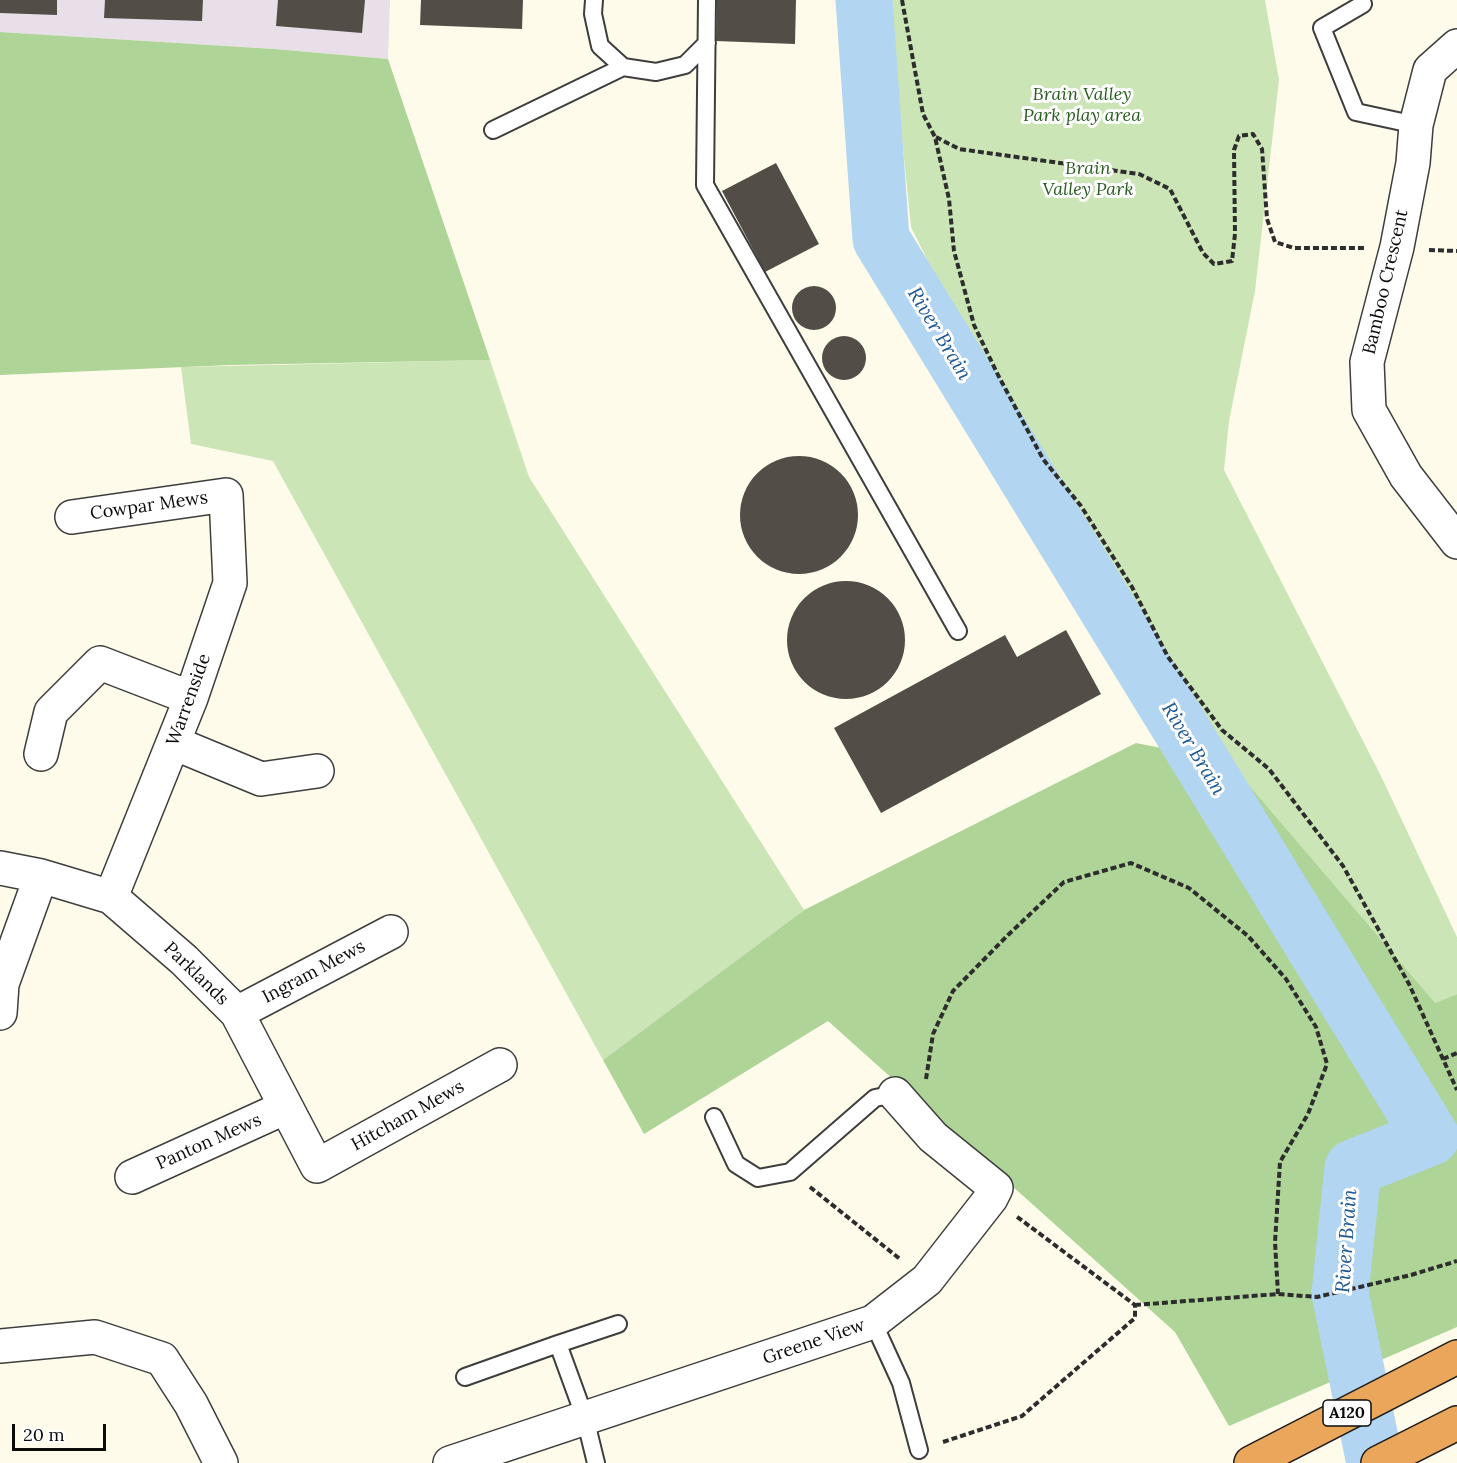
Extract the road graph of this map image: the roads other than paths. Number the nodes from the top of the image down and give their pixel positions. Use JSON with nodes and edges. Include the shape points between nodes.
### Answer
{"nodes":[{"id":1,"x":594,"y":0,"type":"edge"},
{"id":2,"x":707,"y":0,"type":"edge"},
{"id":3,"x":1363,"y":3,"type":"dead end"},
{"id":4,"x":706,"y":42,"type":"junction"},
{"id":5,"x":1457,"y":46,"type":"edge"},
{"id":6,"x":623,"y":67,"type":"junction"},
{"id":7,"x":1416,"y":125,"type":"junction"},
{"id":8,"x":493,"y":130,"type":"dead end"},
{"id":9,"x":226,"y":495,"type":"joint"},
{"id":10,"x":72,"y":517,"type":"dead end"},
{"id":11,"x":1457,"y":542,"type":"edge"},
{"id":12,"x":958,"y":632,"type":"dead end"},
{"id":13,"x":191,"y":698,"type":"junction"},
{"id":14,"x":174,"y":743,"type":"junction"},
{"id":15,"x":41,"y":754,"type":"dead end"},
{"id":16,"x":317,"y":771,"type":"dead end"},
{"id":17,"x":0,"y":868,"type":"edge"},
{"id":18,"x":41,"y":876,"type":"junction"},
{"id":19,"x":111,"y":897,"type":"junction"},
{"id":20,"x":391,"y":932,"type":"dead end"},
{"id":21,"x":0,"y":1013,"type":"edge"},
{"id":22,"x":237,"y":1013,"type":"junction"},
{"id":23,"x":500,"y":1065,"type":"dead end"},
{"id":24,"x":895,"y":1094,"type":"joint"},
{"id":25,"x":286,"y":1107,"type":"junction"},
{"id":26,"x":714,"y":1117,"type":"dead end"},
{"id":27,"x":317,"y":1166,"type":"joint"},
{"id":28,"x":132,"y":1177,"type":"dead end"},
{"id":29,"x":873,"y":1322,"type":"junction"},
{"id":30,"x":618,"y":1324,"type":"dead end"},
{"id":31,"x":558,"y":1344,"type":"junction"},
{"id":32,"x":0,"y":1346,"type":"edge"},
{"id":33,"x":1450,"y":1360,"type":"edge"},
{"id":34,"x":465,"y":1377,"type":"dead end"},
{"id":35,"x":585,"y":1418,"type":"junction"},
{"id":36,"x":1457,"y":1423,"type":"edge"},
{"id":37,"x":919,"y":1450,"type":"road end"},
{"id":38,"x":221,"y":1463,"type":"edge"},
{"id":39,"x":450,"y":1463,"type":"edge"},
{"id":40,"x":596,"y":1463,"type":"edge"},
{"id":41,"x":1251,"y":1463,"type":"edge"},
{"id":42,"x":1378,"y":1463,"type":"edge"}],
"edges":[{"from":1,"to":6,"type":"lane","via":[[600,46]]},
{"from":2,"to":4,"type":"lane"},
{"from":3,"to":7,"type":"lane","via":[[1322,28],[1356,112]]},
{"from":4,"to":6,"type":"lane","via":[[685,65],[656,72]]},
{"from":4,"to":12,"type":"lane","via":[[705,185]]},
{"from":5,"to":7,"type":"street","name":"Bamboo Crescent","via":[[1430,70]]},
{"from":6,"to":8,"type":"lane"},
{"from":7,"to":11,"type":"street","name":"Bamboo Crescent","via":[[1413,163],[1396,247],[1367,362],[1369,410],[1406,476]]},
{"from":9,"to":10,"type":"street","name":"Cowpar Mews"},
{"from":9,"to":13,"type":"street","name":"Warrenside","via":[[230,583]]},
{"from":13,"to":14,"type":"street","name":"Warrenside"},
{"from":13,"to":15,"type":"street","via":[[100,663],[51,712]]},
{"from":14,"to":16,"type":"street","via":[[261,779]]},
{"from":14,"to":19,"type":"street","name":"Warrenside"},
{"from":17,"to":18,"type":"street","name":"Parklands"},
{"from":18,"to":19,"type":"street","name":"Parklands"},
{"from":18,"to":21,"type":"street","via":[[2,984]]},
{"from":19,"to":22,"type":"street","name":"Parklands","via":[[184,960]]},
{"from":20,"to":22,"type":"street","name":"Ingram Mews"},
{"from":22,"to":25,"type":"street","name":"Parklands"},
{"from":23,"to":27,"type":"street","name":"Hitcham Mews"},
{"from":24,"to":26,"type":"lane","via":[[875,1098],[790,1172],[758,1178],[736,1164]]},
{"from":24,"to":29,"type":"street","name":"Greene View","via":[[933,1137],[996,1188],[927,1280]]},
{"from":25,"to":27,"type":"street","name":"Parklands"},
{"from":25,"to":28,"type":"street","name":"Panton Mews"},
{"from":29,"to":35,"type":"street","name":"Greene View"},
{"from":29,"to":37,"type":"lane","via":[[901,1383]]},
{"from":30,"to":31,"type":"lane"},
{"from":31,"to":34,"type":"lane"},
{"from":31,"to":35,"type":"lane"},
{"from":32,"to":38,"type":"street","via":[[95,1337],[162,1359],[191,1404]]},
{"from":33,"to":41,"type":"highway","number":"A120"},
{"from":35,"to":39,"type":"street","name":"Greene View"},
{"from":35,"to":40,"type":"lane"},
{"from":36,"to":42,"type":"highway"}]}
